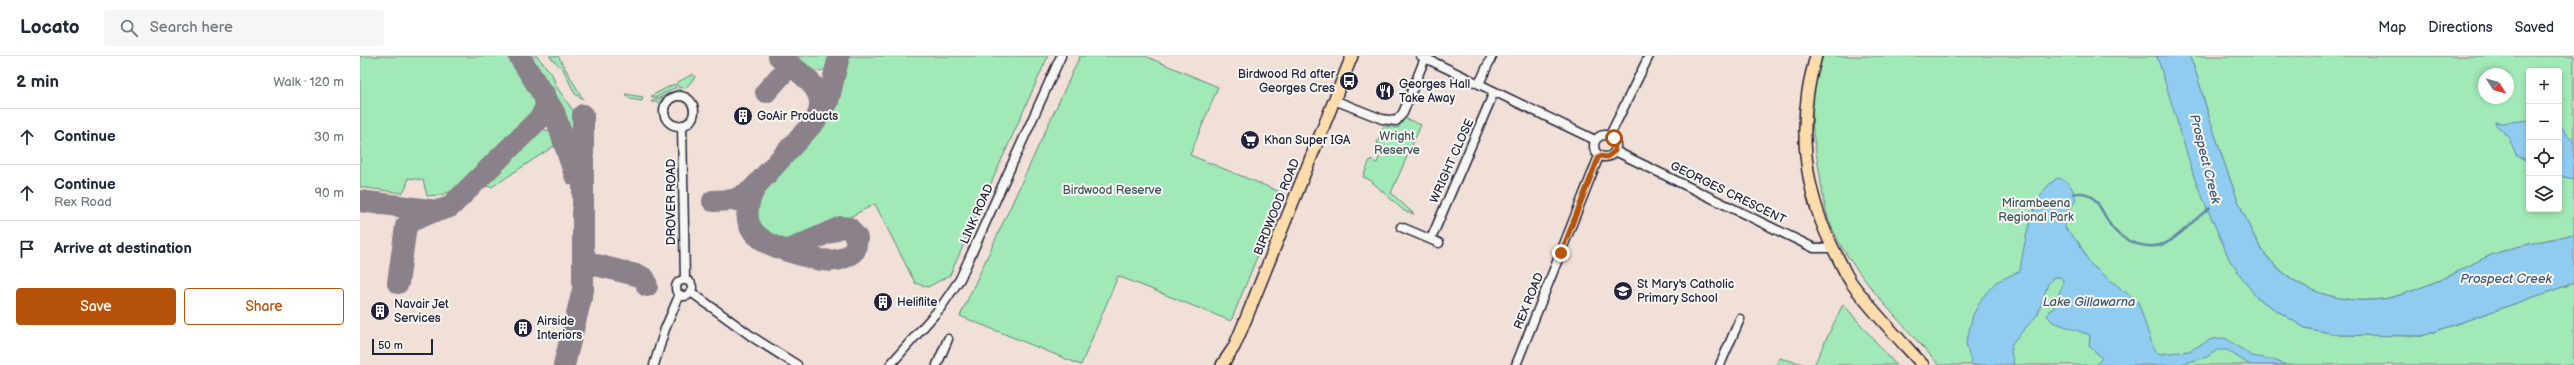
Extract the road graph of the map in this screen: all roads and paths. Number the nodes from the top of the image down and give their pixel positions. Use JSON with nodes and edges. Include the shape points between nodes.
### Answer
{"nodes":[{"id":1,"x":1061,"y":56,"type":"edge"},
{"id":2,"x":1352,"y":56,"type":"edge"},
{"id":3,"x":1492,"y":56,"type":"edge"},
{"id":4,"x":1648,"y":56,"type":"edge"},
{"id":5,"x":1816,"y":56,"type":"edge"},
{"id":6,"x":1423,"y":57,"type":"edge"},
{"id":7,"x":1479,"y":84,"type":"junction"},
{"id":8,"x":1494,"y":92,"type":"junction"},
{"id":9,"x":1334,"y":100,"type":"junction"},
{"id":10,"x":682,"y":125,"type":"dead end"},
{"id":11,"x":1610,"y":135,"type":"junction"},
{"id":12,"x":1595,"y":140,"type":"junction"},
{"id":13,"x":1615,"y":151,"type":"junction"},
{"id":14,"x":1599,"y":156,"type":"junction"},
{"id":15,"x":1401,"y":227,"type":"dead end"},
{"id":16,"x":1431,"y":239,"type":"junction"},
{"id":17,"x":1439,"y":243,"type":"dead end"},
{"id":18,"x":1833,"y":248,"type":"junction"},
{"id":19,"x":685,"y":280,"type":"junction"},
{"id":20,"x":691,"y":292,"type":"junction"},
{"id":21,"x":679,"y":296,"type":"junction"},
{"id":22,"x":1740,"y":319,"type":"dead end"},
{"id":23,"x":948,"y":339,"type":"dead end"},
{"id":24,"x":654,"y":365,"type":"edge"},
{"id":25,"x":797,"y":365,"type":"edge"},
{"id":26,"x":890,"y":365,"type":"edge"},
{"id":27,"x":937,"y":365,"type":"edge"},
{"id":28,"x":1222,"y":365,"type":"edge"},
{"id":29,"x":1516,"y":365,"type":"edge"},
{"id":30,"x":1720,"y":365,"type":"edge"},
{"id":31,"x":1923,"y":365,"type":"edge"}],
"edges":[{"from":1,"to":26,"type":"street","name":"LINK ROAD","via":[[960,279],[940,307]]},
{"from":2,"to":9,"type":"main road","name":"BIRDWOOD ROAD"},
{"from":3,"to":7,"type":"street"},
{"from":4,"to":11,"type":"street"},
{"from":5,"to":18,"type":"main road","via":[[1806,102],[1805,156],[1817,209]]},
{"from":6,"to":7,"type":"street"},
{"from":6,"to":9,"type":"street","via":[[1403,113],[1396,121],[1382,119]]},
{"from":7,"to":8,"type":"street"},
{"from":8,"to":12,"type":"street"},
{"from":8,"to":16,"type":"street","name":"WRIGHT CLOSE"},
{"from":9,"to":28,"type":"main road","name":"BIRDWOOD ROAD","via":[[1243,326],[1234,347]]},
{"from":10,"to":19,"type":"street","name":"DROVER ROAD"},
{"from":11,"to":12,"type":"street","via":[[1600,135]]},
{"from":11,"to":13,"type":"street","via":[[1616,142]]},
{"from":12,"to":14,"type":"street","via":[[1594,148]]},
{"from":13,"to":14,"type":"street","via":[[1607,157]]},
{"from":13,"to":18,"type":"street","name":"GEORGES CRESCENT","via":[[1814,248]]},
{"from":14,"to":29,"type":"street","name":"REX ROAD"},
{"from":15,"to":16,"type":"street"},
{"from":16,"to":17,"type":"street"},
{"from":18,"to":31,"type":"main road","via":[[1852,284]]},
{"from":19,"to":20,"type":"street","via":[[691,284]]},
{"from":19,"to":21,"type":"street","via":[[679,281],[676,286]]},
{"from":20,"to":21,"type":"street","via":[[685,297]]},
{"from":20,"to":25,"type":"street","via":[[754,338]]},
{"from":21,"to":24,"type":"street"},
{"from":22,"to":30,"type":"street"},
{"from":23,"to":27,"type":"street"}]}
